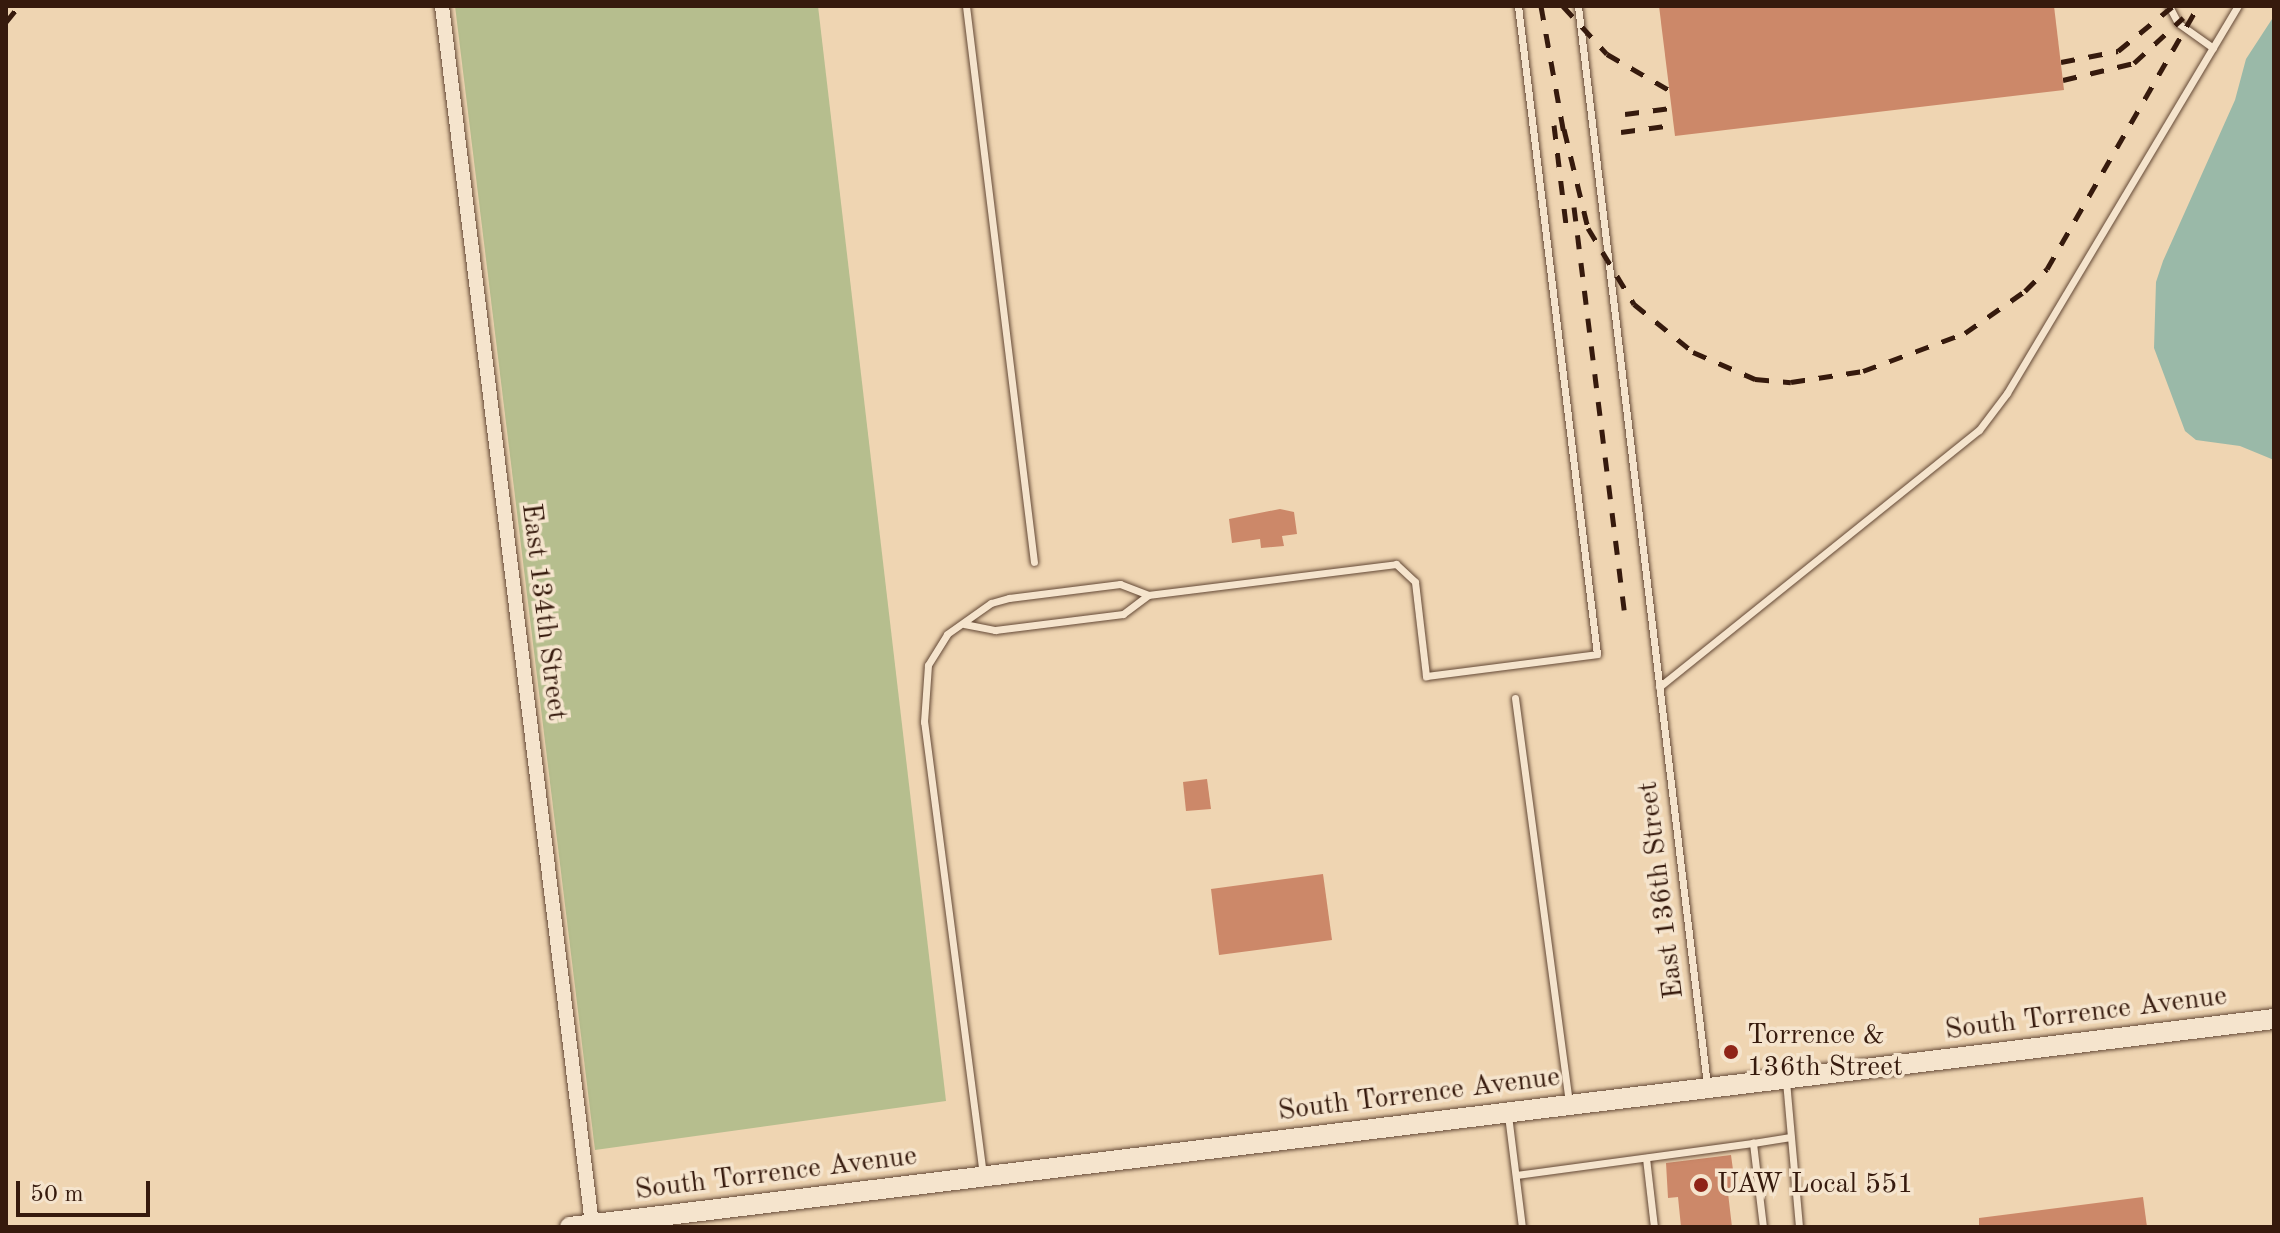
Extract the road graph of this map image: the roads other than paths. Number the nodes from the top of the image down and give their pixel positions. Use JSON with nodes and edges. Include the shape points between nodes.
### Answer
{"nodes":[{"id":1,"x":442,"y":6,"type":"edge"},
{"id":2,"x":966,"y":6,"type":"edge"},
{"id":3,"x":1518,"y":6,"type":"edge"},
{"id":4,"x":1578,"y":6,"type":"edge"},
{"id":5,"x":2169,"y":6,"type":"edge"},
{"id":6,"x":2238,"y":6,"type":"edge"},
{"id":7,"x":2213,"y":48,"type":"junction"},
{"id":8,"x":1034,"y":562,"type":"dead end"},
{"id":9,"x":1148,"y":595,"type":"junction"},
{"id":10,"x":964,"y":624,"type":"junction"},
{"id":11,"x":1659,"y":687,"type":"junction"},
{"id":12,"x":1515,"y":698,"type":"dead end"},
{"id":13,"x":2274,"y":1019,"type":"edge"},
{"id":14,"x":1785,"y":1079,"type":"junction"},
{"id":15,"x":1708,"y":1088,"type":"junction"},
{"id":16,"x":1569,"y":1105,"type":"junction"},
{"id":17,"x":1507,"y":1113,"type":"junction"},
{"id":18,"x":1791,"y":1137,"type":"junction"},
{"id":19,"x":1753,"y":1143,"type":"junction"},
{"id":20,"x":1646,"y":1158,"type":"junction"},
{"id":21,"x":1516,"y":1175,"type":"junction"},
{"id":22,"x":984,"y":1177,"type":"junction"},
{"id":23,"x":670,"y":1221,"type":"edge"},
{"id":24,"x":592,"y":1224,"type":"junction"},
{"id":25,"x":570,"y":1227,"type":"edge"},
{"id":26,"x":1522,"y":1227,"type":"edge"},
{"id":27,"x":1654,"y":1227,"type":"edge"},
{"id":28,"x":1763,"y":1227,"type":"edge"},
{"id":29,"x":1799,"y":1227,"type":"edge"}],
"edges":[{"from":1,"to":24,"type":"street","name":"East 134th Street"},
{"from":2,"to":8,"type":"lane"},
{"from":3,"to":9,"type":"lane","via":[[1597,654],[1426,676],[1415,582],[1396,564]]},
{"from":4,"to":11,"type":"lane","name":"East 136th Street"},
{"from":5,"to":7,"type":"lane","via":[[2185,29]]},
{"from":6,"to":7,"type":"lane"},
{"from":7,"to":11,"type":"lane","via":[[2007,393],[1979,430]]},
{"from":9,"to":10,"type":"lane","via":[[1123,614],[995,630]]},
{"from":9,"to":10,"type":"lane","via":[[1120,584],[1009,598],[991,603]]},
{"from":10,"to":22,"type":"lane","via":[[936,647],[923,702]]},
{"from":11,"to":15,"type":"lane","name":"East 136th Street"},
{"from":12,"to":16,"type":"lane"},
{"from":13,"to":14,"type":"main road","name":"South Torrence Avenue"},
{"from":14,"to":15,"type":"main road","name":"South Torrence Avenue"},
{"from":14,"to":18,"type":"lane"},
{"from":15,"to":16,"type":"main road","name":"South Torrence Avenue"},
{"from":16,"to":17,"type":"main road","name":"South Torrence Avenue"},
{"from":17,"to":21,"type":"lane"},
{"from":17,"to":22,"type":"main road","name":"South Torrence Avenue"},
{"from":18,"to":19,"type":"lane"},
{"from":18,"to":29,"type":"lane"},
{"from":19,"to":20,"type":"lane"},
{"from":19,"to":28,"type":"lane"},
{"from":20,"to":21,"type":"lane"},
{"from":20,"to":27,"type":"lane"},
{"from":21,"to":26,"type":"lane"},
{"from":22,"to":23,"type":"main road","name":"South Torrence Avenue"},
{"from":23,"to":24,"type":"main road","name":"South Torrence Avenue"},
{"from":24,"to":25,"type":"main road","name":"South Torrence Avenue"}]}
